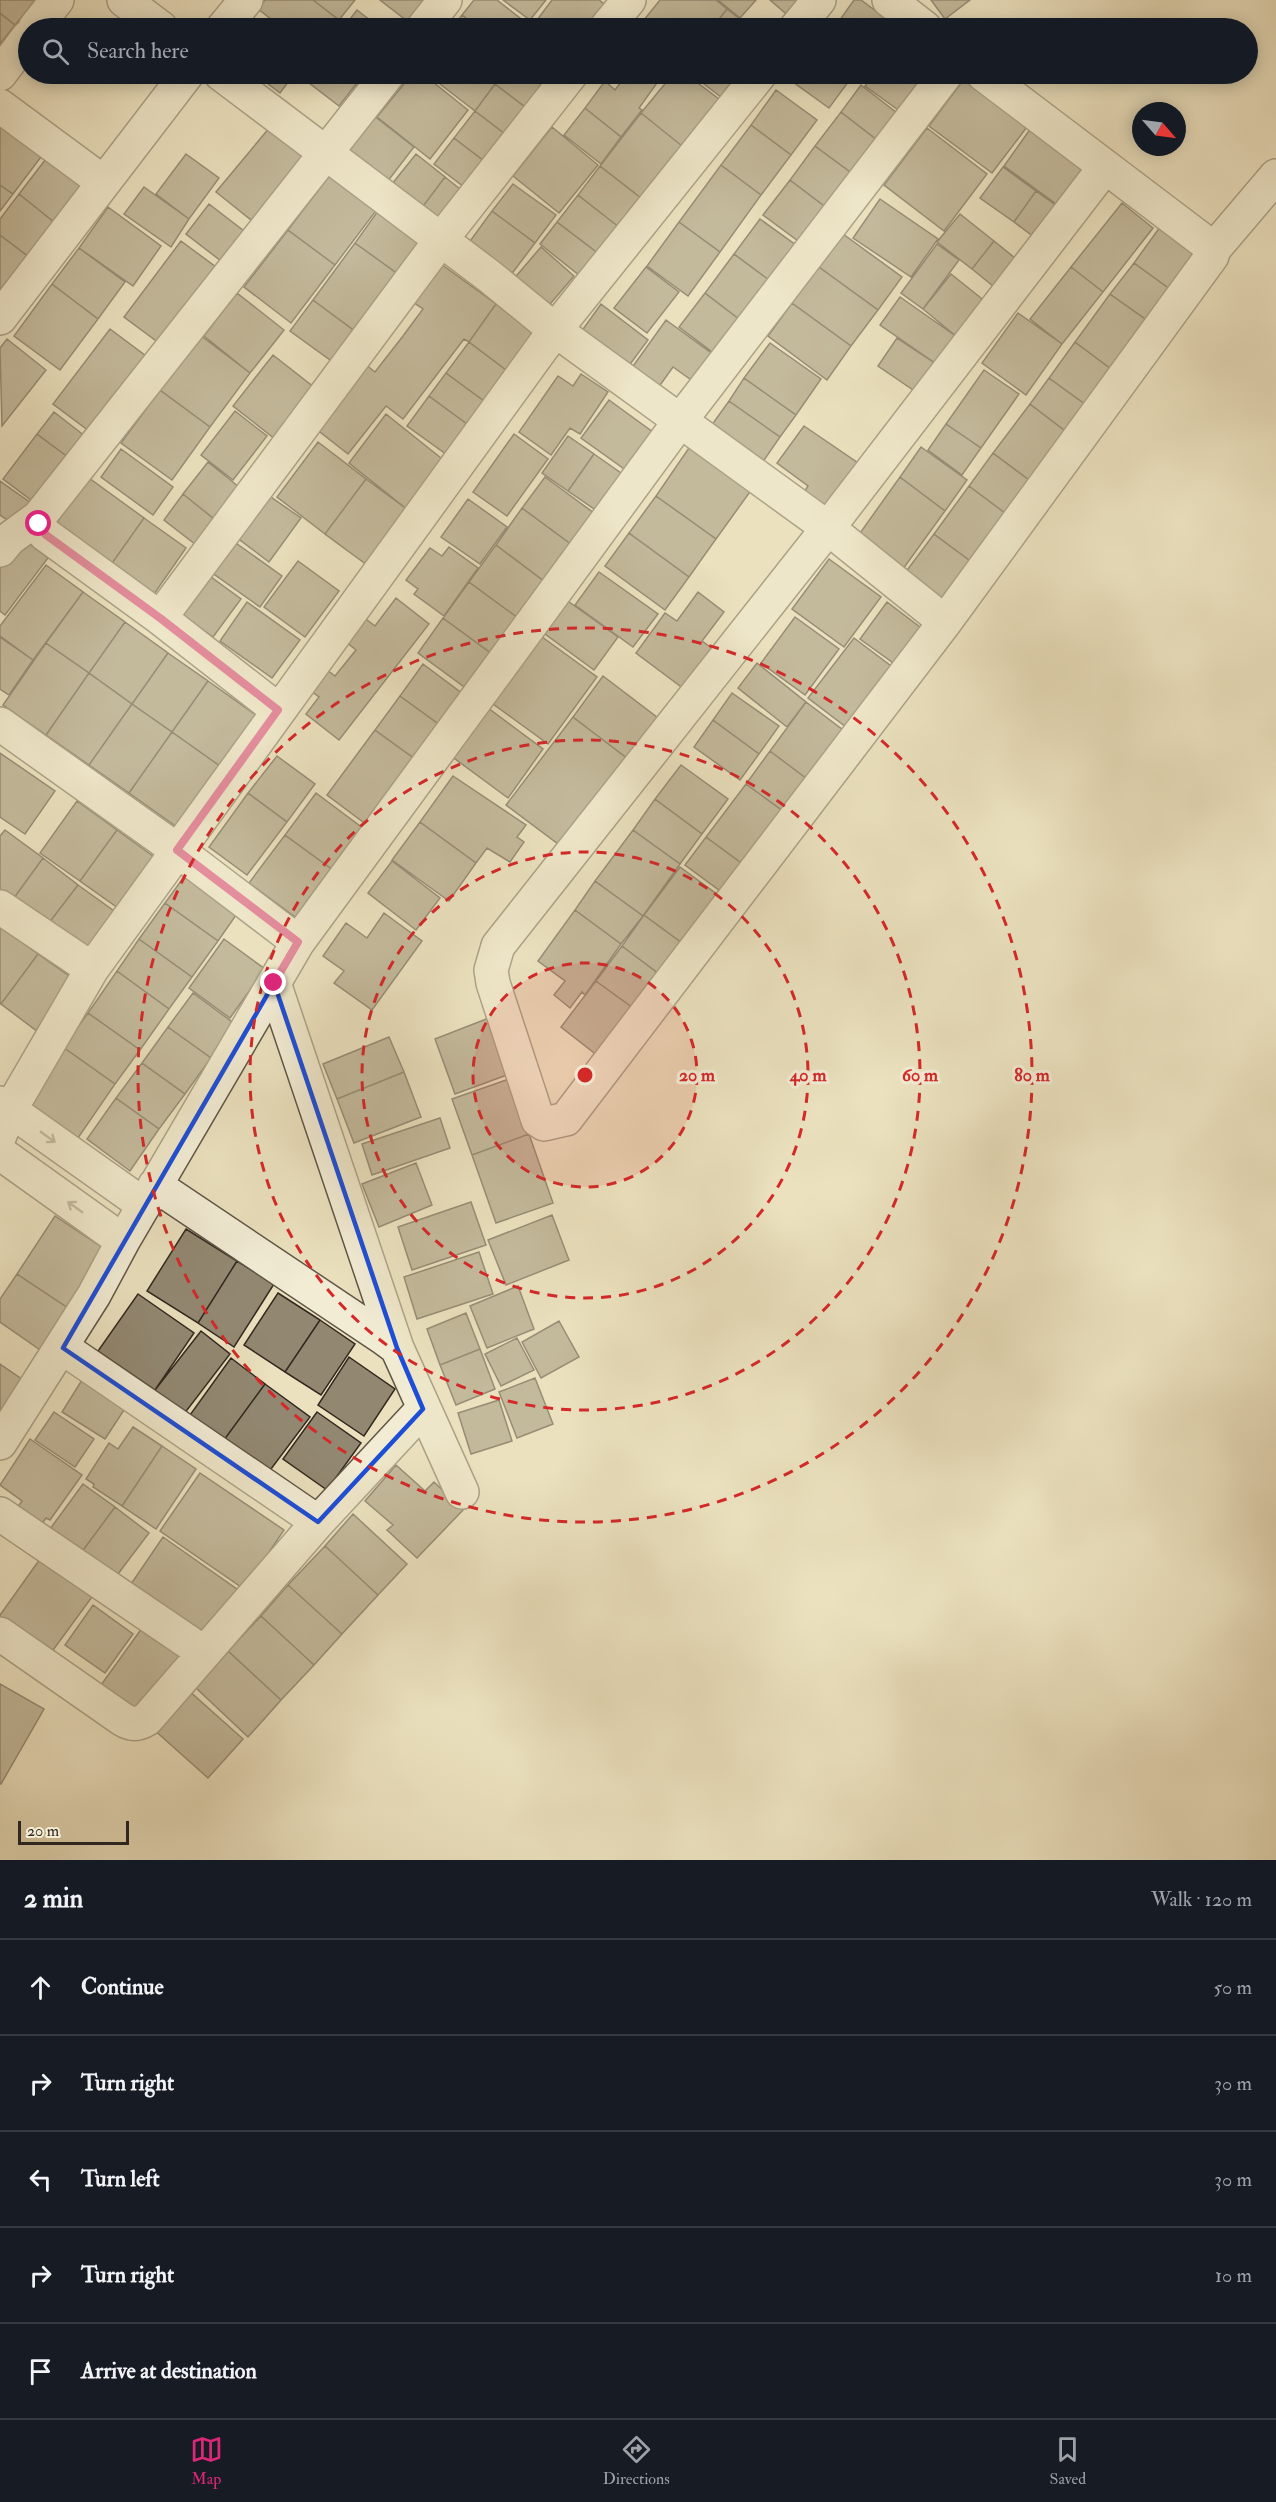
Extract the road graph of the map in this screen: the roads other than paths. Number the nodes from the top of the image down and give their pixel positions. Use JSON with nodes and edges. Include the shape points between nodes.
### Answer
{"nodes":[{"id":1,"x":57,"y":0,"type":"edge"},
{"id":2,"x":124,"y":0,"type":"edge"},
{"id":3,"x":246,"y":0,"type":"edge"},
{"id":4,"x":445,"y":0,"type":"edge"},
{"id":5,"x":628,"y":0,"type":"edge"},
{"id":6,"x":819,"y":0,"type":"edge"},
{"id":7,"x":889,"y":0,"type":"edge"},
{"id":8,"x":43,"y":18,"type":"edge"},
{"id":9,"x":148,"y":18,"type":"edge"},
{"id":10,"x":231,"y":18,"type":"edge"},
{"id":11,"x":431,"y":18,"type":"edge"},
{"id":12,"x":614,"y":18,"type":"edge"},
{"id":13,"x":804,"y":18,"type":"edge"},
{"id":14,"x":912,"y":18,"type":"edge"},
{"id":15,"x":18,"y":51,"type":"edge"},
{"id":16,"x":0,"y":74,"type":"edge"},
{"id":17,"x":179,"y":84,"type":"edge"},
{"id":18,"x":234,"y":84,"type":"edge"},
{"id":19,"x":380,"y":84,"type":"edge"},
{"id":20,"x":563,"y":84,"type":"edge"},
{"id":21,"x":752,"y":84,"type":"edge"},
{"id":22,"x":938,"y":84,"type":"edge"},
{"id":23,"x":996,"y":84,"type":"edge"},
{"id":24,"x":0,"y":106,"type":"edge"},
{"id":25,"x":327,"y":153,"type":"junction"},
{"id":26,"x":1105,"y":167,"type":"junction"},
{"id":27,"x":1276,"y":176,"type":"edge"},
{"id":28,"x":103,"y":182,"type":"junction"},
{"id":29,"x":440,"y":241,"type":"junction"},
{"id":30,"x":1214,"y":249,"type":"junction"},
{"id":31,"x":0,"y":318,"type":"edge"},
{"id":32,"x":555,"y":330,"type":"junction"},
{"id":33,"x":680,"y":421,"type":"junction"},
{"id":34,"x":39,"y":517,"type":"junction"},
{"id":35,"x":828,"y":528,"type":"junction"},
{"id":36,"x":0,"y":550,"type":"edge"},
{"id":37,"x":160,"y":618,"type":"junction"},
{"id":38,"x":945,"y":622,"type":"junction"},
{"id":39,"x":278,"y":710,"type":"junction"},
{"id":40,"x":0,"y":724,"type":"edge"},
{"id":41,"x":177,"y":850,"type":"junction"},
{"id":42,"x":0,"y":907,"type":"edge"},
{"id":43,"x":298,"y":942,"type":"junction"},
{"id":44,"x":92,"y":969,"type":"junction"},
{"id":45,"x":274,"y":983,"type":"junction"},
{"id":46,"x":3,"y":1116,"type":"edge"},
{"id":47,"x":0,"y":1153,"type":"edge"},
{"id":48,"x":150,"y":1195,"type":"junction"},
{"id":49,"x":123,"y":1241,"type":"junction"},
{"id":50,"x":63,"y":1348,"type":"junction"},
{"id":51,"x":397,"y":1348,"type":"junction"},
{"id":52,"x":423,"y":1409,"type":"junction"},
{"id":53,"x":0,"y":1443,"type":"edge"},
{"id":54,"x":462,"y":1492,"type":"dead end"},
{"id":55,"x":0,"y":1514,"type":"edge"},
{"id":56,"x":318,"y":1522,"type":"junction"},
{"id":57,"x":0,"y":1634,"type":"edge"},
{"id":58,"x":203,"y":1652,"type":"junction"}],
"edges":[{"from":1,"to":8,"type":"street"},
{"from":2,"to":9,"type":"street"},
{"from":3,"to":10,"type":"street"},
{"from":4,"to":11,"type":"street"},
{"from":5,"to":12,"type":"street"},
{"from":6,"to":13,"type":"street"},
{"from":7,"to":14,"type":"street"},
{"from":15,"to":16,"type":"street"},
{"from":17,"to":28,"type":"street"},
{"from":18,"to":25,"type":"street"},
{"from":19,"to":25,"type":"street"},
{"from":20,"to":29,"type":"street"},
{"from":21,"to":32,"type":"street"},
{"from":22,"to":33,"type":"street"},
{"from":23,"to":26,"type":"street"},
{"from":24,"to":28,"type":"street"},
{"from":25,"to":29,"type":"street"},
{"from":25,"to":34,"type":"street"},
{"from":26,"to":30,"type":"street"},
{"from":26,"to":35,"type":"street"},
{"from":27,"to":30,"type":"street"},
{"from":28,"to":31,"type":"street"},
{"from":29,"to":32,"type":"street"},
{"from":29,"to":37,"type":"street"},
{"from":30,"to":38,"type":"street"},
{"from":32,"to":33,"type":"street"},
{"from":32,"to":39,"type":"street"},
{"from":33,"to":35,"type":"street"},
{"from":33,"to":43,"type":"street"},
{"from":34,"to":36,"type":"street"},
{"from":34,"to":37,"type":"street","via":[[46,535]]},
{"from":35,"to":38,"type":"street"},
{"from":35,"to":38,"type":"street","via":[[498,946],[491,970],[493,983],[538,1120],[544,1124],[566,1119]]},
{"from":37,"to":39,"type":"street"},
{"from":39,"to":41,"type":"street"},
{"from":40,"to":41,"type":"street"},
{"from":41,"to":43,"type":"street"},
{"from":41,"to":44,"type":"street"},
{"from":42,"to":44,"type":"street"},
{"from":43,"to":45,"type":"street"},
{"from":44,"to":46,"type":"street"},
{"from":45,"to":48,"type":"street"},
{"from":45,"to":51,"type":"street"},
{"from":46,"to":48,"type":"street","one_way":true},
{"from":49,"to":47,"type":"street","one_way":true},
{"from":48,"to":49,"type":"street"},
{"from":48,"to":51,"type":"street"},
{"from":49,"to":50,"type":"street"},
{"from":50,"to":53,"type":"street"},
{"from":50,"to":56,"type":"street"},
{"from":51,"to":52,"type":"street"},
{"from":52,"to":54,"type":"street"},
{"from":52,"to":56,"type":"street"},
{"from":55,"to":58,"type":"street"},
{"from":56,"to":58,"type":"street"},
{"from":57,"to":58,"type":"street","via":[[130,1724],[147,1719]]}]}
